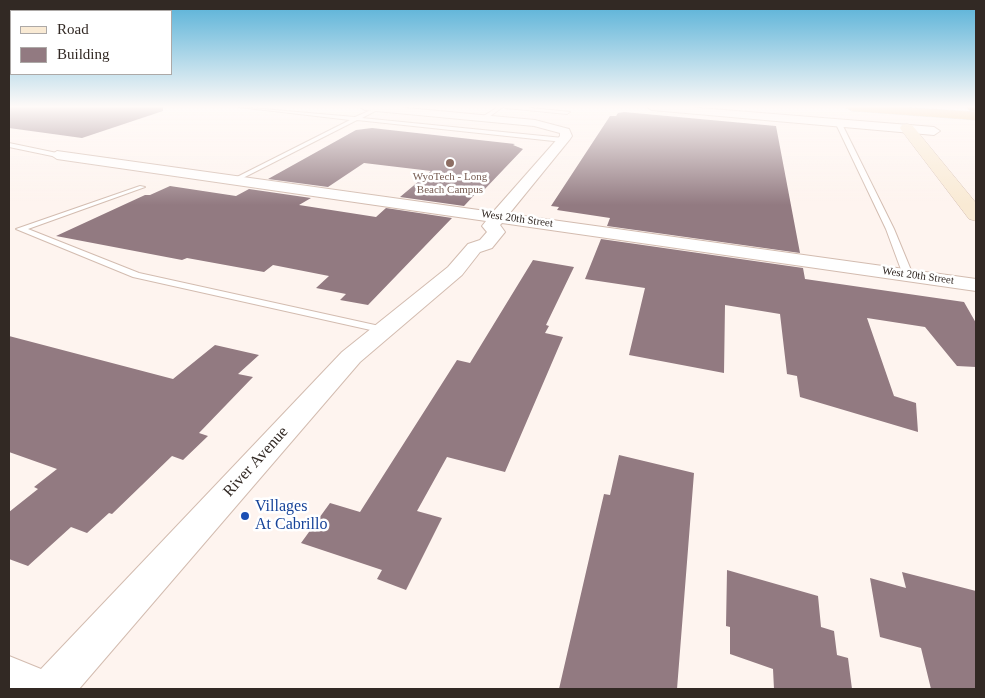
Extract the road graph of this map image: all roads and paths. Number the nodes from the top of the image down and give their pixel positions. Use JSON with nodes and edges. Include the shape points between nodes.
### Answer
{"nodes":[{"id":1,"x":315,"y":140,"type":"edge"},
{"id":2,"x":558,"y":140,"type":"edge"},
{"id":3,"x":562,"y":140,"type":"joint"},
{"id":4,"x":847,"y":140,"type":"edge"},
{"id":5,"x":916,"y":140,"type":"edge"},
{"id":6,"x":931,"y":140,"type":"edge"},
{"id":7,"x":9,"y":145,"type":"edge"},
{"id":8,"x":58,"y":155,"type":"joint"},
{"id":9,"x":235,"y":180,"type":"junction"},
{"id":10,"x":142,"y":187,"type":"dead end"},
{"id":11,"x":976,"y":192,"type":"edge"},
{"id":12,"x":976,"y":215,"type":"edge"},
{"id":13,"x":495,"y":221,"type":"junction"},
{"id":14,"x":908,"y":275,"type":"junction"},
{"id":15,"x":976,"y":285,"type":"edge"},
{"id":16,"x":384,"y":330,"type":"junction"},
{"id":17,"x":9,"y":677,"type":"edge"},
{"id":18,"x":38,"y":689,"type":"edge"},
{"id":19,"x":51,"y":689,"type":"edge"}],
"edges":[{"from":1,"to":9,"type":"lane"},
{"from":2,"to":3,"type":"lane"},
{"from":3,"to":13,"type":"street"},
{"from":4,"to":14,"type":"lane","via":[[890,229]]},
{"from":5,"to":12,"type":"main road"},
{"from":6,"to":11,"type":"main road"},
{"from":7,"to":8,"type":"lane"},
{"from":8,"to":9,"type":"street","name":"West 20th Street"},
{"from":9,"to":13,"type":"street","name":"West 20th Street"},
{"from":10,"to":16,"type":"lane","via":[[20,229],[136,275]]},
{"from":13,"to":14,"type":"street","name":"West 20th Street"},
{"from":13,"to":16,"type":"street","name":"River Avenue","via":[[496,232],[486,244],[474,248],[456,271]]},
{"from":14,"to":15,"type":"street","name":"West 20th Street"},
{"from":16,"to":19,"type":"street","name":"River Avenue","via":[[351,357]]},
{"from":17,"to":18,"type":"street"}]}
